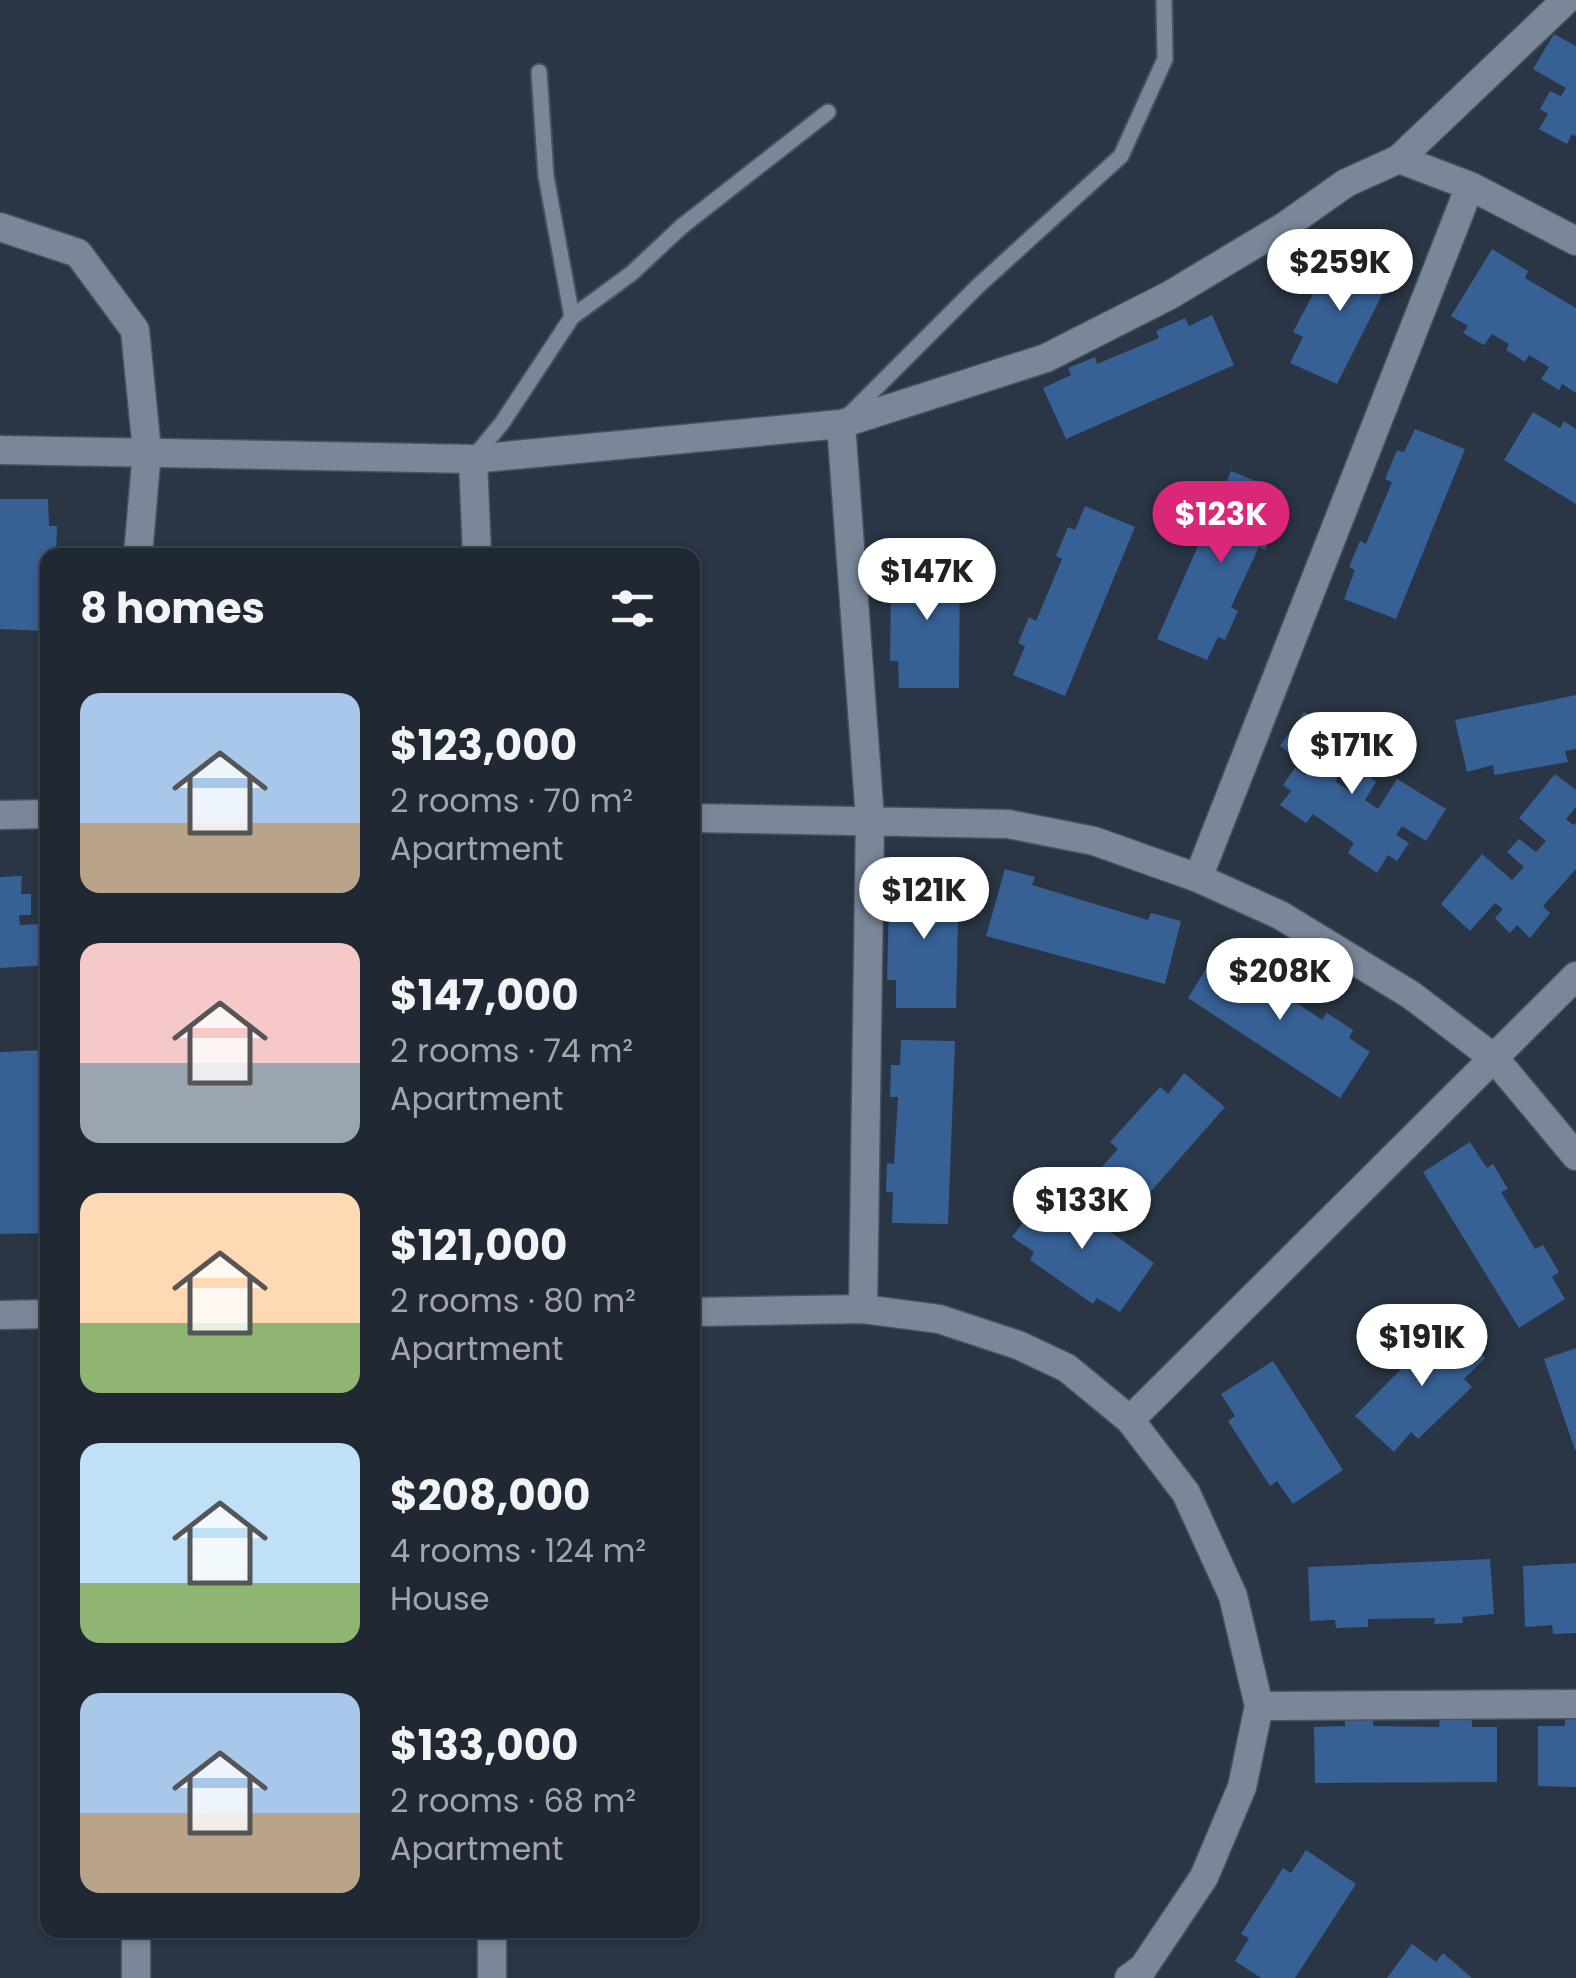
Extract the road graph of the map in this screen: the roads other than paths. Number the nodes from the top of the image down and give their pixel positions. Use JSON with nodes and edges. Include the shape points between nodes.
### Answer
{"nodes":[{"id":1,"x":1164,"y":0,"type":"edge"},
{"id":2,"x":1566,"y":0,"type":"edge"},
{"id":3,"x":539,"y":72,"type":"dead end"},
{"id":4,"x":828,"y":112,"type":"dead end"},
{"id":5,"x":1399,"y":159,"type":"junction"},
{"id":6,"x":1470,"y":186,"type":"junction"},
{"id":7,"x":0,"y":227,"type":"edge"},
{"id":8,"x":1576,"y":241,"type":"edge"},
{"id":9,"x":572,"y":317,"type":"junction"},
{"id":10,"x":841,"y":424,"type":"junction"},
{"id":11,"x":0,"y":450,"type":"edge"},
{"id":12,"x":147,"y":451,"type":"junction"},
{"id":13,"x":473,"y":458,"type":"junction"},
{"id":14,"x":139,"y":548,"type":"edge"},
{"id":15,"x":477,"y":548,"type":"edge"},
{"id":16,"x":40,"y":814,"type":"edge"},
{"id":17,"x":0,"y":815,"type":"edge"},
{"id":18,"x":700,"y":818,"type":"edge"},
{"id":19,"x":870,"y":819,"type":"junction"},
{"id":20,"x":1198,"y":878,"type":"junction"},
{"id":21,"x":1576,"y":976,"type":"edge"},
{"id":22,"x":1495,"y":1060,"type":"junction"},
{"id":23,"x":1576,"y":1156,"type":"edge"},
{"id":24,"x":863,"y":1309,"type":"junction"},
{"id":25,"x":700,"y":1312,"type":"edge"},
{"id":26,"x":40,"y":1314,"type":"edge"},
{"id":27,"x":0,"y":1315,"type":"edge"},
{"id":28,"x":1130,"y":1420,"type":"junction"},
{"id":29,"x":1576,"y":1704,"type":"edge"},
{"id":30,"x":1260,"y":1706,"type":"junction"},
{"id":31,"x":136,"y":1938,"type":"edge"},
{"id":32,"x":492,"y":1938,"type":"edge"},
{"id":33,"x":1142,"y":1975,"type":"edge"},
{"id":34,"x":136,"y":1978,"type":"edge"},
{"id":35,"x":492,"y":1978,"type":"edge"}],
"edges":[{"from":1,"to":10,"type":"lane","via":[[1165,59],[1121,156]]},
{"from":2,"to":5,"type":"street"},
{"from":3,"to":9,"type":"lane","via":[[546,176]]},
{"from":4,"to":9,"type":"lane"},
{"from":5,"to":6,"type":"street"},
{"from":5,"to":10,"type":"street","via":[[1346,183],[1170,295],[1046,358]]},
{"from":6,"to":8,"type":"street"},
{"from":6,"to":20,"type":"street"},
{"from":7,"to":12,"type":"street","via":[[78,253],[135,330]]},
{"from":9,"to":13,"type":"lane"},
{"from":10,"to":13,"type":"street"},
{"from":10,"to":19,"type":"street"},
{"from":11,"to":12,"type":"street"},
{"from":12,"to":13,"type":"street"},
{"from":12,"to":14,"type":"street"},
{"from":13,"to":15,"type":"street"},
{"from":16,"to":17,"type":"street"},
{"from":18,"to":19,"type":"street"},
{"from":19,"to":20,"type":"street","via":[[1008,824],[1094,841]]},
{"from":19,"to":24,"type":"street"},
{"from":20,"to":22,"type":"street","via":[[1280,915],[1394,985]]},
{"from":21,"to":22,"type":"street"},
{"from":22,"to":23,"type":"street"},
{"from":22,"to":28,"type":"street"},
{"from":24,"to":25,"type":"street"},
{"from":24,"to":28,"type":"street","via":[[939,1319],[1018,1345],[1066,1368]]},
{"from":26,"to":27,"type":"street"},
{"from":28,"to":30,"type":"street","via":[[1186,1494],[1226,1579]]},
{"from":29,"to":30,"type":"street"},
{"from":30,"to":33,"type":"street","via":[[1242,1787],[1204,1878]]},
{"from":31,"to":34,"type":"street"},
{"from":32,"to":35,"type":"street"}]}
